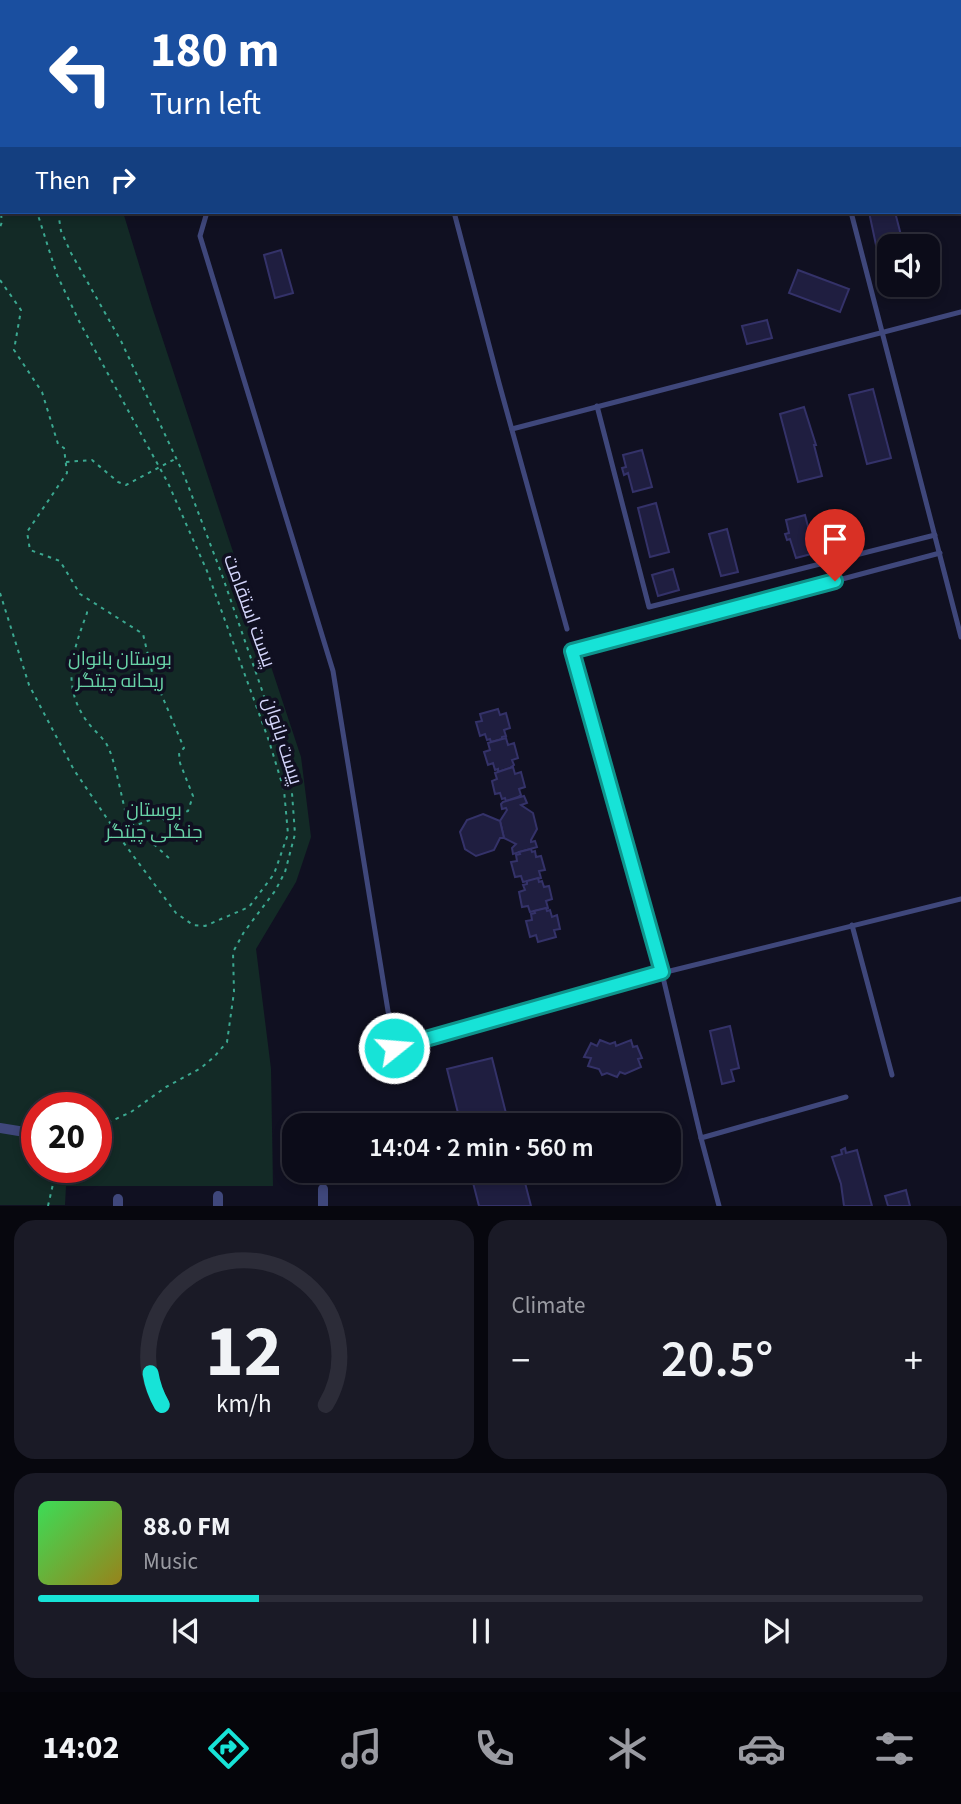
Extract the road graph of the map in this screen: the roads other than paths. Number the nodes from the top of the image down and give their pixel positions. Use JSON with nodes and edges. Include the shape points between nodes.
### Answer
{"nodes":[{"id":1,"x":206,"y":214,"type":"edge"},
{"id":2,"x":455,"y":214,"type":"edge"},
{"id":3,"x":852,"y":214,"type":"edge"},
{"id":4,"x":961,"y":312,"type":"edge"},
{"id":5,"x":883,"y":332,"type":"junction"},
{"id":6,"x":597,"y":406,"type":"junction"},
{"id":7,"x":512,"y":429,"type":"junction"},
{"id":8,"x":935,"y":535,"type":"junction"},
{"id":9,"x":940,"y":553,"type":"junction"},
{"id":10,"x":567,"y":629,"type":"dead end"},
{"id":11,"x":961,"y":637,"type":"edge"},
{"id":12,"x":961,"y":899,"type":"edge"},
{"id":13,"x":852,"y":925,"type":"junction"},
{"id":14,"x":662,"y":972,"type":"junction"},
{"id":15,"x":892,"y":1075,"type":"dead end"},
{"id":16,"x":846,"y":1097,"type":"dead end"},
{"id":17,"x":0,"y":1128,"type":"edge"},
{"id":18,"x":21,"y":1131,"type":"edge"},
{"id":19,"x":701,"y":1138,"type":"junction"},
{"id":20,"x":323,"y":1189,"type":"dead end"},
{"id":21,"x":323,"y":1206,"type":"edge"},
{"id":22,"x":719,"y":1206,"type":"edge"}],
"edges":[{"from":1,"to":14,"type":"lane","via":[[200,236],[333,671],[394,1048]]},
{"from":2,"to":7,"type":"lane"},
{"from":3,"to":5,"type":"lane"},
{"from":4,"to":5,"type":"lane"},
{"from":5,"to":6,"type":"lane"},
{"from":5,"to":8,"type":"lane"},
{"from":6,"to":7,"type":"lane"},
{"from":6,"to":8,"type":"lane","via":[[649,607]]},
{"from":7,"to":10,"type":"lane"},
{"from":8,"to":9,"type":"lane"},
{"from":9,"to":11,"type":"lane"},
{"from":9,"to":14,"type":"lane","via":[[572,651]]},
{"from":12,"to":13,"type":"lane"},
{"from":13,"to":14,"type":"lane"},
{"from":13,"to":15,"type":"lane"},
{"from":14,"to":19,"type":"lane"},
{"from":16,"to":19,"type":"lane"},
{"from":17,"to":18,"type":"street"},
{"from":19,"to":22,"type":"lane"},
{"from":20,"to":21,"type":"street"}]}
